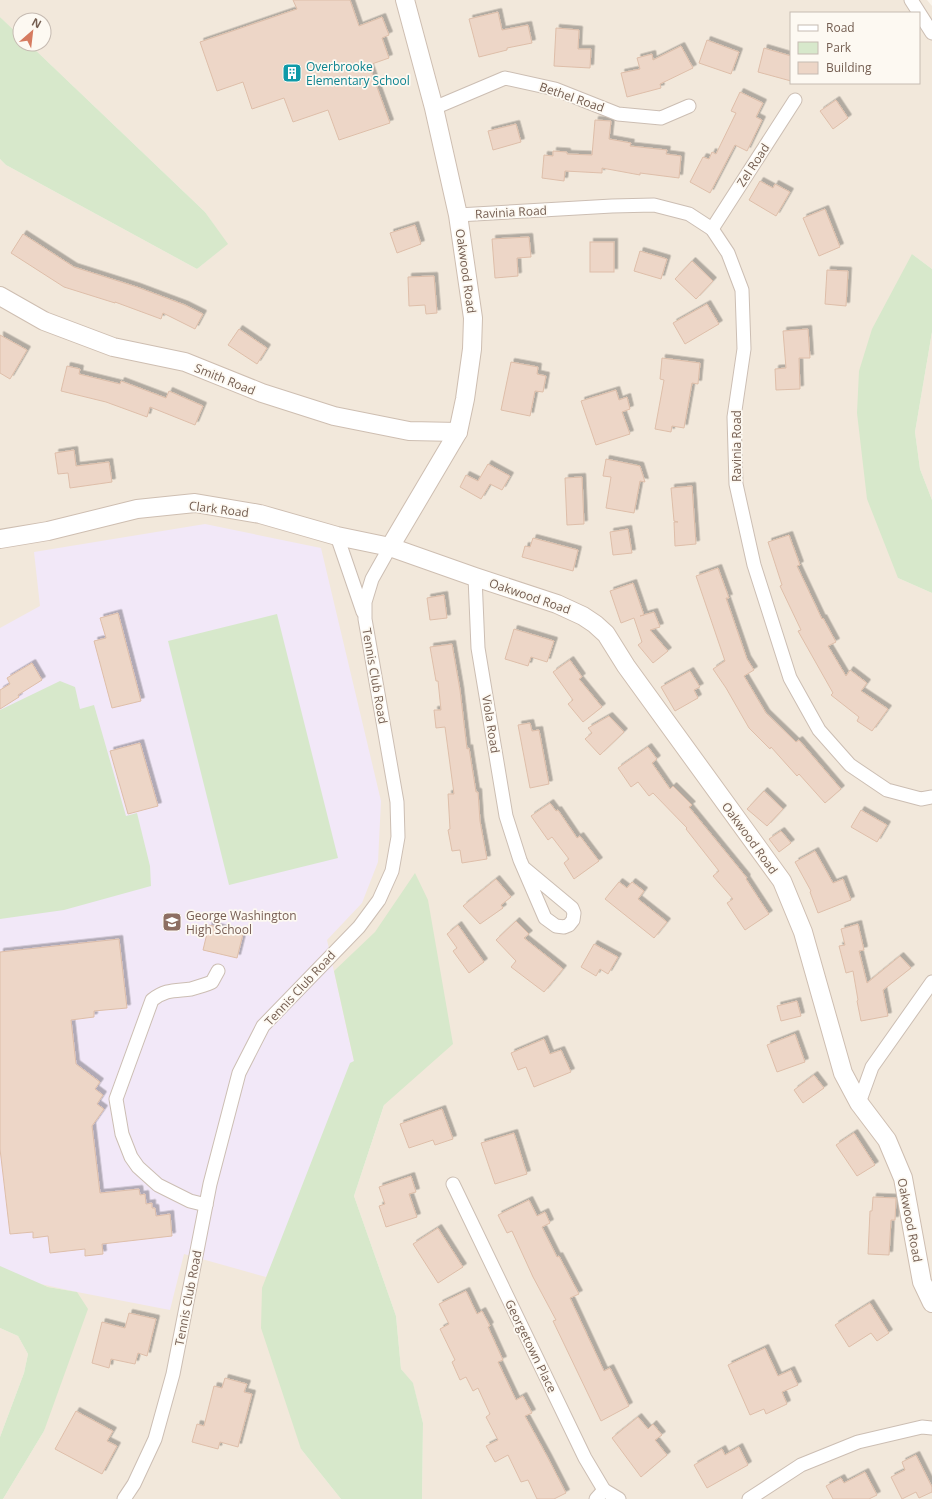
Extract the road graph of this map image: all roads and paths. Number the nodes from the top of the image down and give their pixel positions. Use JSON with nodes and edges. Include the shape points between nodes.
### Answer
{"nodes":[{"id":1,"x":405,"y":0,"type":"edge"},
{"id":2,"x":911,"y":0,"type":"edge"},
{"id":3,"x":919,"y":12,"type":"edge"},
{"id":4,"x":920,"y":14,"type":"edge"},
{"id":5,"x":932,"y":33,"type":"edge"},
{"id":6,"x":795,"y":100,"type":"dead end"},
{"id":7,"x":689,"y":106,"type":"dead end"},
{"id":8,"x":434,"y":108,"type":"junction"},
{"id":9,"x":458,"y":215,"type":"junction"},
{"id":10,"x":712,"y":229,"type":"junction"},
{"id":11,"x":0,"y":296,"type":"edge"},
{"id":12,"x":458,"y":432,"type":"junction"},
{"id":13,"x":337,"y":536,"type":"junction"},
{"id":14,"x":0,"y":539,"type":"edge"},
{"id":15,"x":390,"y":547,"type":"junction"},
{"id":16,"x":475,"y":578,"type":"junction"},
{"id":17,"x":366,"y":619,"type":"junction"},
{"id":18,"x":932,"y":797,"type":"edge"},
{"id":19,"x":524,"y":868,"type":"dead end"},
{"id":20,"x":218,"y":971,"type":"dead end"},
{"id":21,"x":932,"y":982,"type":"edge"},
{"id":22,"x":859,"y":1103,"type":"junction"},
{"id":23,"x":453,"y":1184,"type":"dead end"},
{"id":24,"x":206,"y":1205,"type":"junction"},
{"id":25,"x":932,"y":1303,"type":"edge"},
{"id":26,"x":932,"y":1428,"type":"edge"},
{"id":27,"x":600,"y":1494,"type":"edge"},
{"id":28,"x":124,"y":1499,"type":"edge"},
{"id":29,"x":619,"y":1499,"type":"edge"},
{"id":30,"x":749,"y":1499,"type":"edge"}],
"edges":[{"from":1,"to":8,"type":"main road","name":"Oakwood Road"},
{"from":2,"to":3,"type":"street"},
{"from":4,"to":5,"type":"street"},
{"from":6,"to":10,"type":"street","name":"Zel Road"},
{"from":7,"to":8,"type":"street","name":"Bethel Road","via":[[661,118],[618,114],[555,89],[505,78]]},
{"from":8,"to":9,"type":"main road","name":"Oakwood Road"},
{"from":9,"to":10,"type":"street","name":"Ravinia Road","via":[[654,205],[689,214]]},
{"from":9,"to":12,"type":"main road","name":"Oakwood Road","via":[[473,318],[472,349]]},
{"from":10,"to":18,"type":"street","name":"Ravinia Road","via":[[728,253],[742,290],[744,349],[734,417],[736,484],[754,565],[790,678],[819,730],[850,765],[888,790],[920,799]]},
{"from":11,"to":12,"type":"main road","name":"Smith Road","via":[[44,321],[113,347],[185,362],[262,394],[334,416],[409,431]]},
{"from":12,"to":15,"type":"main road","name":"Oakwood Road"},
{"from":13,"to":14,"type":"main road","name":"Clark Road","via":[[260,514],[195,503],[137,509],[48,531]]},
{"from":13,"to":15,"type":"main road","name":"Clark Road"},
{"from":13,"to":17,"type":"street","name":"Tennis Club Road"},
{"from":15,"to":16,"type":"main road","name":"Oakwood Road"},
{"from":15,"to":17,"type":"street","name":"Tennis Club Road","via":[[372,579],[365,602]]},
{"from":16,"to":19,"type":"street","name":"Viola Road","via":[[478,648],[506,816]]},
{"from":16,"to":22,"type":"main road","name":"Oakwood Road","via":[[557,604],[583,616],[606,634],[626,666],[782,881],[803,932],[843,1073]]},
{"from":17,"to":24,"type":"street","name":"Tennis Club Road","via":[[397,802],[398,837],[392,871],[379,900],[359,927],[263,1026],[239,1073]]},
{"from":20,"to":24,"type":"street","via":[[212,982],[194,988],[167,991],[152,1000],[116,1099],[122,1134],[138,1167],[158,1185],[190,1201]]},
{"from":21,"to":22,"type":"street","via":[[872,1067]]},
{"from":22,"to":25,"type":"main road","name":"Oakwood Road","via":[[887,1140],[903,1178],[922,1282]]},
{"from":23,"to":27,"type":"street","name":"Georgetown Place"},
{"from":24,"to":28,"type":"street","name":"Tennis Club Road","via":[[173,1374],[155,1439]]},
{"from":26,"to":30,"type":"street","via":[[922,1427],[858,1442],[801,1465]]},
{"from":27,"to":29,"type":"street","name":"Georgetown Place"}]}
